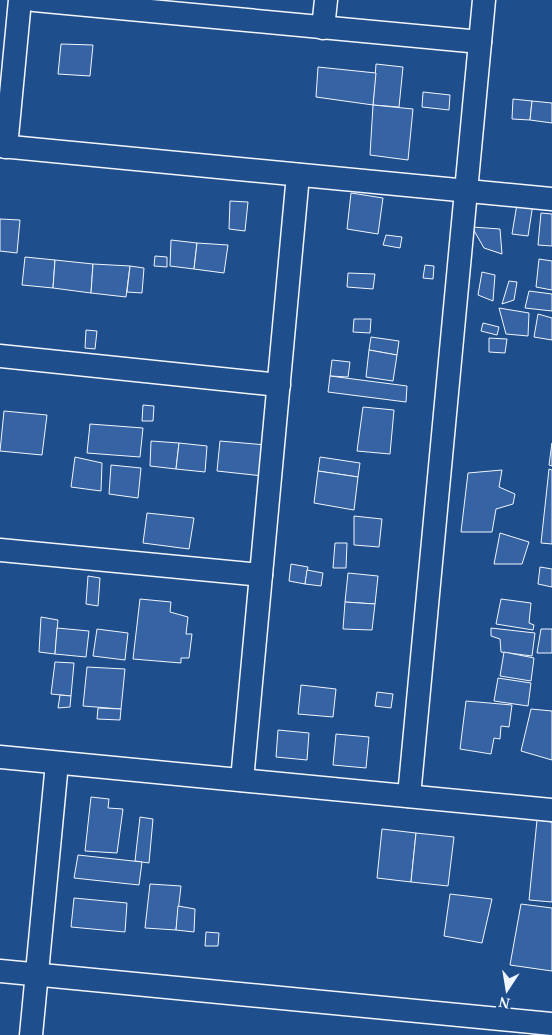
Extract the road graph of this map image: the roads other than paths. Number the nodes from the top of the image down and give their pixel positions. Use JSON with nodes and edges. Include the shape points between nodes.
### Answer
{"nodes":[{"id":1,"x":20,"y":0,"type":"edge"},
{"id":2,"x":34,"y":0,"type":"edge"},
{"id":3,"x":326,"y":0,"type":"edge"},
{"id":4,"x":484,"y":0,"type":"edge"},
{"id":5,"x":170,"y":6,"type":"edge"},
{"id":6,"x":323,"y":28,"type":"junction"},
{"id":7,"x":480,"y":42,"type":"junction"},
{"id":8,"x":3,"y":147,"type":"edge"},
{"id":9,"x":298,"y":175,"type":"junction"},
{"id":10,"x":466,"y":191,"type":"junction"},
{"id":11,"x":552,"y":199,"type":"edge"},
{"id":12,"x":0,"y":356,"type":"edge"},
{"id":13,"x":279,"y":385,"type":"junction"},
{"id":14,"x":0,"y":550,"type":"edge"},
{"id":15,"x":261,"y":575,"type":"junction"},
{"id":16,"x":0,"y":757,"type":"edge"},
{"id":17,"x":56,"y":763,"type":"junction"},
{"id":18,"x":242,"y":780,"type":"junction"},
{"id":19,"x":409,"y":796,"type":"junction"},
{"id":20,"x":552,"y":810,"type":"edge"},
{"id":21,"x":0,"y":971,"type":"edge"},
{"id":22,"x":37,"y":975,"type":"junction"},
{"id":23,"x":552,"y":1024,"type":"edge"},
{"id":24,"x":31,"y":1035,"type":"edge"}],
"edges":[{"from":1,"to":8,"type":"street"},
{"from":2,"to":5,"type":"street"},
{"from":3,"to":6,"type":"street"},
{"from":4,"to":7,"type":"street"},
{"from":5,"to":6,"type":"street"},
{"from":6,"to":7,"type":"street"},
{"from":7,"to":10,"type":"street"},
{"from":8,"to":9,"type":"street"},
{"from":9,"to":10,"type":"street"},
{"from":9,"to":13,"type":"street"},
{"from":10,"to":11,"type":"street"},
{"from":10,"to":19,"type":"street"},
{"from":12,"to":13,"type":"street"},
{"from":13,"to":15,"type":"street"},
{"from":14,"to":15,"type":"street"},
{"from":15,"to":18,"type":"street"},
{"from":16,"to":17,"type":"street"},
{"from":17,"to":18,"type":"street"},
{"from":17,"to":22,"type":"street"},
{"from":18,"to":19,"type":"street"},
{"from":19,"to":20,"type":"street"},
{"from":21,"to":22,"type":"street"},
{"from":22,"to":23,"type":"street"},
{"from":22,"to":24,"type":"street"}]}
